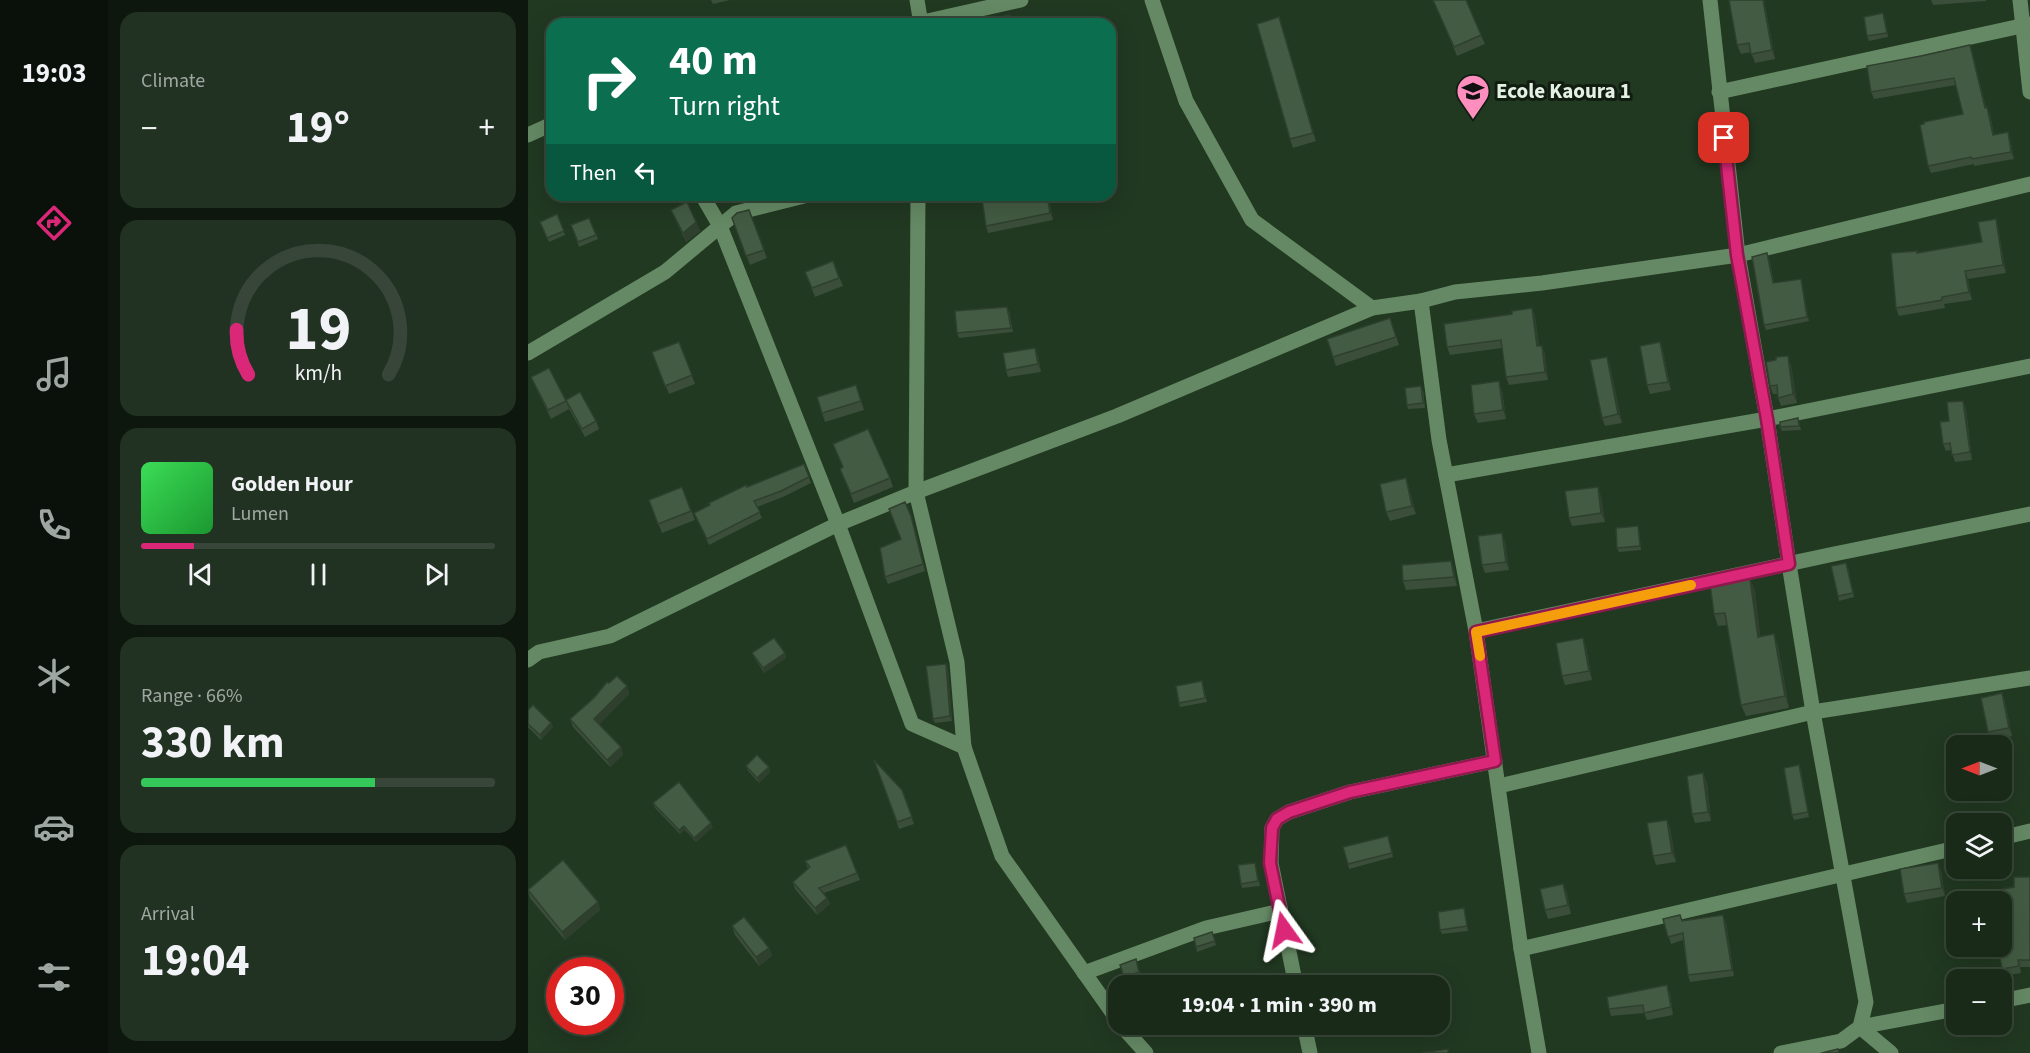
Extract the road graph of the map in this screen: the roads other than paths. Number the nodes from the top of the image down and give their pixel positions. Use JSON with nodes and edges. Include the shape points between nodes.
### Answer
{"nodes":[{"id":1,"x":917,"y":0,"type":"edge"},
{"id":2,"x":1021,"y":0,"type":"edge"},
{"id":3,"x":1152,"y":0,"type":"edge"},
{"id":4,"x":1710,"y":0,"type":"edge"},
{"id":5,"x":2020,"y":0,"type":"edge"},
{"id":6,"x":918,"y":18,"type":"edge"},
{"id":7,"x":944,"y":18,"type":"edge"},
{"id":8,"x":2027,"y":25,"type":"edge"},
{"id":9,"x":1719,"y":92,"type":"junction"},
{"id":10,"x":2030,"y":92,"type":"edge"},
{"id":11,"x":546,"y":127,"type":"edge"},
{"id":12,"x":528,"y":135,"type":"edge"},
{"id":13,"x":2030,"y":184,"type":"edge"},
{"id":14,"x":705,"y":201,"type":"edge"},
{"id":15,"x":784,"y":201,"type":"edge"},
{"id":16,"x":918,"y":201,"type":"edge"},
{"id":17,"x":720,"y":226,"type":"junction"},
{"id":18,"x":1737,"y":255,"type":"junction"},
{"id":19,"x":1420,"y":301,"type":"junction"},
{"id":20,"x":1372,"y":308,"type":"junction"},
{"id":21,"x":528,"y":353,"type":"edge"},
{"id":22,"x":2030,"y":366,"type":"edge"},
{"id":23,"x":1767,"y":419,"type":"junction"},
{"id":24,"x":1446,"y":475,"type":"junction"},
{"id":25,"x":916,"y":492,"type":"junction"},
{"id":26,"x":2030,"y":514,"type":"edge"},
{"id":27,"x":838,"y":524,"type":"junction"},
{"id":28,"x":1789,"y":564,"type":"junction"},
{"id":29,"x":1476,"y":632,"type":"junction"},
{"id":30,"x":528,"y":660,"type":"edge"},
{"id":31,"x":2030,"y":678,"type":"edge"},
{"id":32,"x":1813,"y":712,"type":"junction"},
{"id":33,"x":964,"y":747,"type":"junction"},
{"id":34,"x":1495,"y":761,"type":"junction"},
{"id":35,"x":1499,"y":786,"type":"junction"},
{"id":36,"x":2030,"y":831,"type":"edge"},
{"id":37,"x":2012,"y":835,"type":"edge"},
{"id":38,"x":1946,"y":850,"type":"edge"},
{"id":39,"x":1843,"y":875,"type":"junction"},
{"id":40,"x":1280,"y":911,"type":"junction"},
{"id":41,"x":1521,"y":949,"type":"junction"},
{"id":42,"x":1084,"y":973,"type":"junction"},
{"id":43,"x":1294,"y":975,"type":"edge"},
{"id":44,"x":2030,"y":995,"type":"edge"},
{"id":45,"x":2012,"y":998,"type":"edge"},
{"id":46,"x":1108,"y":1006,"type":"edge"},
{"id":47,"x":1946,"y":1011,"type":"edge"},
{"id":48,"x":1860,"y":1027,"type":"junction"},
{"id":49,"x":1130,"y":1035,"type":"edge"},
{"id":50,"x":1306,"y":1035,"type":"edge"},
{"id":51,"x":1146,"y":1053,"type":"edge"},
{"id":52,"x":1310,"y":1053,"type":"edge"},
{"id":53,"x":1539,"y":1053,"type":"edge"},
{"id":54,"x":1781,"y":1053,"type":"edge"},
{"id":55,"x":1891,"y":1053,"type":"edge"}],
"edges":[{"from":1,"to":6,"type":"street"},
{"from":2,"to":7,"type":"street"},
{"from":3,"to":20,"type":"street","via":[[1186,101],[1252,220]]},
{"from":4,"to":9,"type":"street"},
{"from":5,"to":8,"type":"street"},
{"from":8,"to":9,"type":"street"},
{"from":8,"to":10,"type":"street"},
{"from":9,"to":18,"type":"street"},
{"from":11,"to":12,"type":"street"},
{"from":13,"to":18,"type":"street"},
{"from":14,"to":17,"type":"street"},
{"from":15,"to":17,"type":"street","via":[[736,213]]},
{"from":16,"to":25,"type":"street"},
{"from":17,"to":21,"type":"street","via":[[665,272]]},
{"from":17,"to":27,"type":"street"},
{"from":18,"to":19,"type":"street","via":[[1455,292]]},
{"from":18,"to":23,"type":"street"},
{"from":19,"to":20,"type":"street"},
{"from":19,"to":24,"type":"street"},
{"from":20,"to":25,"type":"street","via":[[1117,416]]},
{"from":22,"to":23,"type":"street"},
{"from":23,"to":24,"type":"street"},
{"from":23,"to":28,"type":"street"},
{"from":24,"to":29,"type":"street"},
{"from":25,"to":27,"type":"street"},
{"from":25,"to":33,"type":"street","via":[[957,662]]},
{"from":26,"to":28,"type":"street"},
{"from":27,"to":30,"type":"street","via":[[610,636],[539,652]]},
{"from":27,"to":33,"type":"street","via":[[912,724]]},
{"from":28,"to":29,"type":"street"},
{"from":28,"to":32,"type":"street"},
{"from":29,"to":34,"type":"street"},
{"from":31,"to":32,"type":"street"},
{"from":32,"to":35,"type":"street"},
{"from":32,"to":39,"type":"street"},
{"from":33,"to":42,"type":"street","via":[[1002,856]]},
{"from":34,"to":35,"type":"street"},
{"from":34,"to":40,"type":"street","via":[[1350,792],[1277,819],[1272,828],[1270,863]]},
{"from":35,"to":41,"type":"street"},
{"from":36,"to":37,"type":"street"},
{"from":38,"to":39,"type":"street"},
{"from":39,"to":41,"type":"street"},
{"from":39,"to":48,"type":"street","via":[[1866,1002]]},
{"from":40,"to":42,"type":"street","via":[[1206,928]]},
{"from":40,"to":43,"type":"street"},
{"from":41,"to":53,"type":"street"},
{"from":42,"to":46,"type":"street"},
{"from":44,"to":45,"type":"street"},
{"from":47,"to":48,"type":"street"},
{"from":48,"to":54,"type":"street","via":[[1841,1041]]},
{"from":48,"to":55,"type":"street"},
{"from":49,"to":51,"type":"street"},
{"from":50,"to":52,"type":"street"}]}
